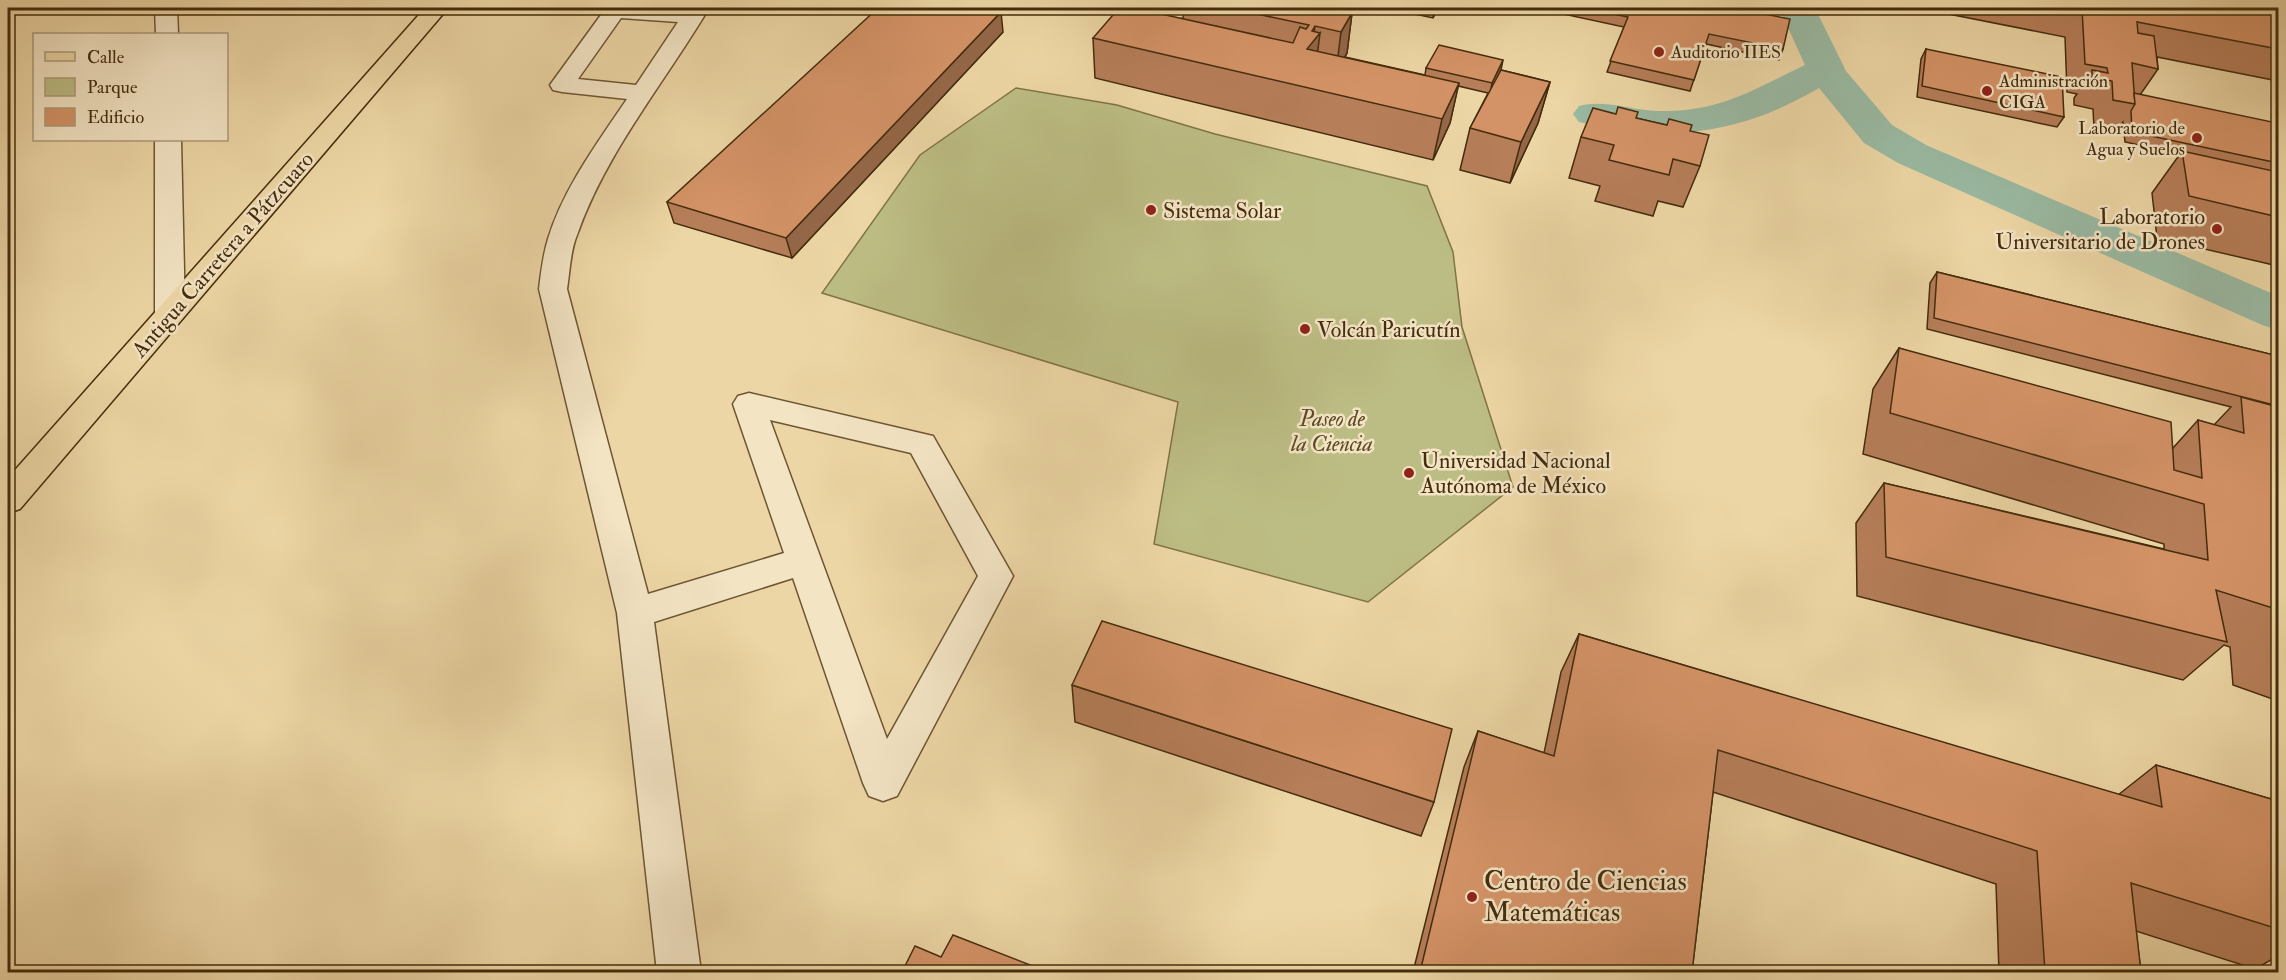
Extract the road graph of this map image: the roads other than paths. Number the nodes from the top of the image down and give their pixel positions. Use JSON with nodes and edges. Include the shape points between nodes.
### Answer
{"nodes":[{"id":1,"x":166,"y":8,"type":"edge"},
{"id":2,"x":437,"y":8,"type":"edge"},
{"id":3,"x":695,"y":12,"type":"edge"},
{"id":4,"x":166,"y":33,"type":"edge"},
{"id":5,"x":642,"y":93,"type":"junction"},
{"id":6,"x":168,"y":141,"type":"edge"},
{"id":7,"x":170,"y":314,"type":"junction"},
{"id":8,"x":8,"y":500,"type":"edge"},
{"id":9,"x":806,"y":560,"type":"junction"},
{"id":10,"x":635,"y":613,"type":"junction"},
{"id":11,"x":679,"y":972,"type":"edge"}],
"edges":[{"from":1,"to":4,"type":"street"},
{"from":2,"to":7,"type":"main road","name":"Antigua Carretera a Pátzcuaro"},
{"from":3,"to":5,"type":"street"},
{"from":3,"to":5,"type":"street","via":[[615,10],[562,85]]},
{"from":5,"to":10,"type":"street","via":[[584,189],[567,227],[553,289]]},
{"from":6,"to":7,"type":"street"},
{"from":7,"to":8,"type":"main road","name":"Antigua Carretera a Pátzcuaro"},
{"from":9,"to":9,"type":"street","via":[[749,404],[922,444],[996,576],[883,783]]},
{"from":9,"to":10,"type":"street"},
{"from":10,"to":11,"type":"street"}]}
